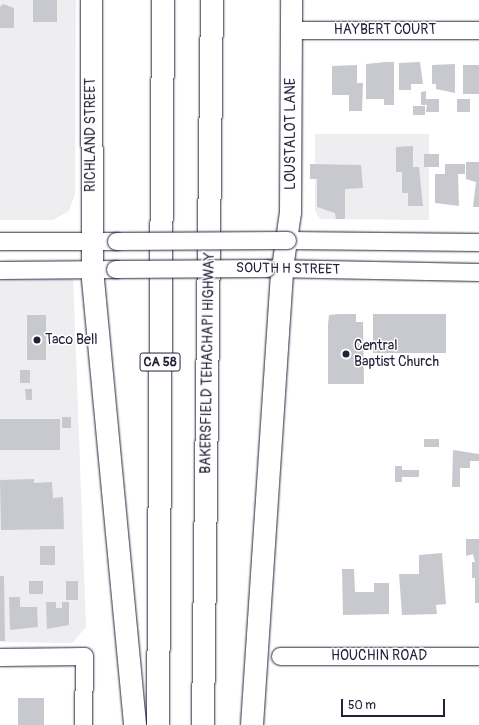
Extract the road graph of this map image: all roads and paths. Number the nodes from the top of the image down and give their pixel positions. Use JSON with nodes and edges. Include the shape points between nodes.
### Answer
{"nodes":[{"id":1,"x":91,"y":0,"type":"edge"},
{"id":2,"x":163,"y":0,"type":"edge"},
{"id":3,"x":212,"y":0,"type":"edge"},
{"id":4,"x":291,"y":0,"type":"edge"},
{"id":5,"x":291,"y":30,"type":"junction"},
{"id":6,"x":479,"y":30,"type":"edge"},
{"id":7,"x":92,"y":240,"type":"junction"},
{"id":8,"x":287,"y":240,"type":"junction"},
{"id":9,"x":0,"y":241,"type":"edge"},
{"id":10,"x":479,"y":242,"type":"edge"},
{"id":11,"x":274,"y":268,"type":"junction"},
{"id":12,"x":92,"y":269,"type":"junction"},
{"id":13,"x":0,"y":270,"type":"edge"},
{"id":14,"x":479,"y":272,"type":"edge"},
{"id":15,"x":280,"y":656,"type":"dead end"},
{"id":16,"x":479,"y":656,"type":"edge"},
{"id":17,"x":0,"y":657,"type":"edge"},
{"id":18,"x":83,"y":725,"type":"edge"},
{"id":19,"x":135,"y":725,"type":"edge"},
{"id":20,"x":158,"y":725,"type":"edge"},
{"id":21,"x":203,"y":725,"type":"edge"},
{"id":22,"x":252,"y":725,"type":"edge"}],
"edges":[{"from":1,"to":7,"type":"main road","name":"RICHLAND STREET"},
{"from":2,"to":20,"type":"highway","number":"CA 58"},
{"from":3,"to":21,"type":"highway","name":"BAKERSFIELD TEHACHAPI HIGHWAY"},
{"from":4,"to":5,"type":"main road","name":"LOUSTALOT LANE"},
{"from":5,"to":6,"type":"street","name":"HAYBERT COURT"},
{"from":5,"to":8,"type":"main road","name":"LOUSTALOT LANE"},
{"from":7,"to":8,"type":"street","name":"SOUTH H STREET","bridge":true},
{"from":7,"to":9,"type":"street","name":"SOUTH H STREET"},
{"from":7,"to":12,"type":"main road","name":"RICHLAND STREET"},
{"from":8,"to":10,"type":"street","name":"SOUTH H STREET"},
{"from":8,"to":11,"type":"main road","name":"LOUSTALOT LANE"},
{"from":11,"to":12,"type":"street","name":"SOUTH H STREET","bridge":true},
{"from":11,"to":14,"type":"street","name":"SOUTH H STREET"},
{"from":11,"to":22,"type":"highway"},
{"from":12,"to":13,"type":"street","name":"SOUTH H STREET"},
{"from":12,"to":19,"type":"highway"},
{"from":15,"to":16,"type":"street","name":"HOUCHIN ROAD"},
{"from":17,"to":18,"type":"street","via":[[84,656]]}]}
